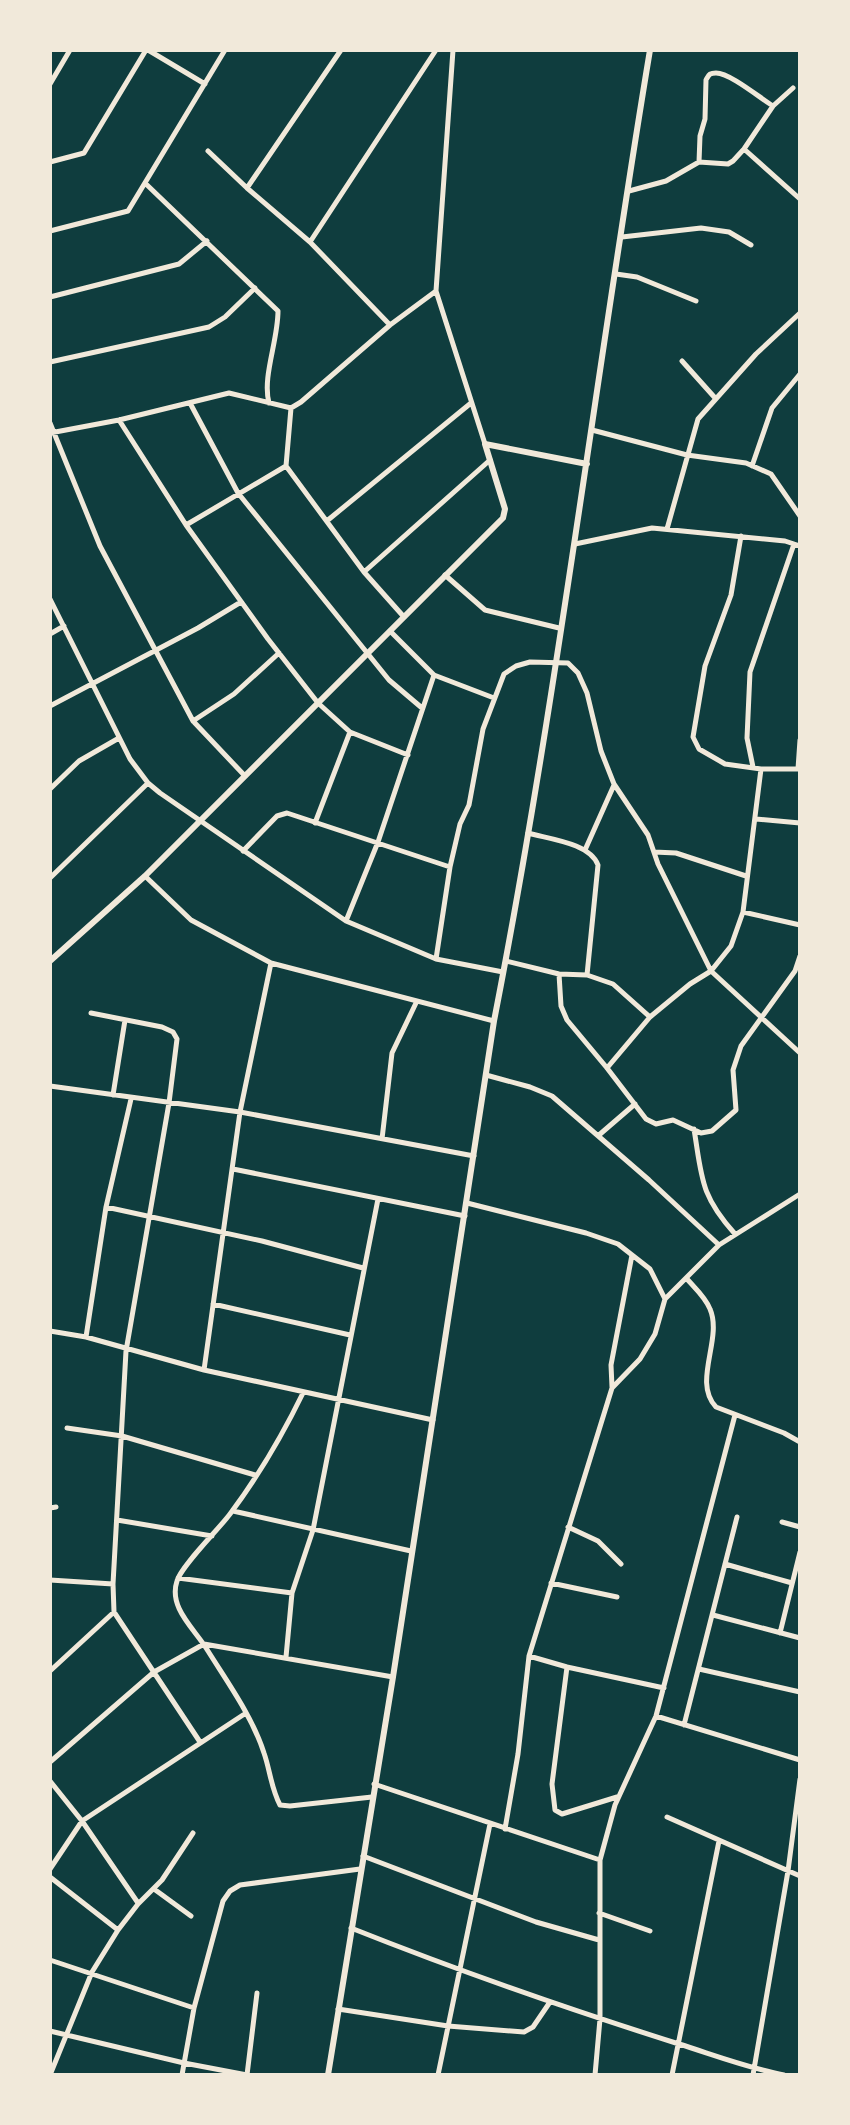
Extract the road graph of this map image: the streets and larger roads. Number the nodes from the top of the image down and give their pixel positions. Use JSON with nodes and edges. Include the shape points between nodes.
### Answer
{"nodes":[{"id":1,"x":70,"y":50,"type":"edge"},
{"id":2,"x":147,"y":50,"type":"edge"},
{"id":3,"x":225,"y":50,"type":"edge"},
{"id":4,"x":341,"y":50,"type":"edge"},
{"id":5,"x":436,"y":50,"type":"edge"},
{"id":6,"x":453,"y":50,"type":"edge"},
{"id":7,"x":650,"y":50,"type":"edge"},
{"id":8,"x":50,"y":84,"type":"edge"},
{"id":9,"x":205,"y":84,"type":"junction"},
{"id":10,"x":793,"y":88,"type":"dead end"},
{"id":11,"x":773,"y":106,"type":"junction"},
{"id":12,"x":744,"y":149,"type":"junction"},
{"id":13,"x":208,"y":151,"type":"dead end"},
{"id":14,"x":50,"y":162,"type":"edge"},
{"id":15,"x":699,"y":162,"type":"junction"},
{"id":16,"x":146,"y":184,"type":"junction"},
{"id":17,"x":247,"y":188,"type":"junction"},
{"id":18,"x":629,"y":191,"type":"junction"},
{"id":19,"x":800,"y":199,"type":"edge"},
{"id":20,"x":50,"y":231,"type":"edge"},
{"id":21,"x":622,"y":237,"type":"junction"},
{"id":22,"x":207,"y":241,"type":"junction"},
{"id":23,"x":310,"y":242,"type":"junction"},
{"id":24,"x":751,"y":245,"type":"dead end"},
{"id":25,"x":616,"y":274,"type":"junction"},
{"id":26,"x":255,"y":288,"type":"junction"},
{"id":27,"x":436,"y":291,"type":"junction"},
{"id":28,"x":50,"y":297,"type":"edge"},
{"id":29,"x":696,"y":301,"type":"dead end"},
{"id":30,"x":800,"y":313,"type":"edge"},
{"id":31,"x":390,"y":325,"type":"junction"},
{"id":32,"x":682,"y":361,"type":"dead end"},
{"id":33,"x":50,"y":362,"type":"edge"},
{"id":34,"x":800,"y":374,"type":"edge"},
{"id":35,"x":716,"y":399,"type":"junction"},
{"id":36,"x":190,"y":403,"type":"junction"},
{"id":37,"x":471,"y":403,"type":"junction"},
{"id":38,"x":269,"y":404,"type":"junction"},
{"id":39,"x":291,"y":408,"type":"junction"},
{"id":40,"x":119,"y":420,"type":"junction"},
{"id":41,"x":50,"y":423,"type":"edge"},
{"id":42,"x":592,"y":430,"type":"junction"},
{"id":43,"x":51,"y":433,"type":"edge"},
{"id":44,"x":485,"y":444,"type":"junction"},
{"id":45,"x":687,"y":455,"type":"junction"},
{"id":46,"x":490,"y":460,"type":"junction"},
{"id":47,"x":587,"y":464,"type":"junction"},
{"id":48,"x":286,"y":466,"type":"junction"},
{"id":49,"x":752,"y":466,"type":"junction"},
{"id":50,"x":238,"y":493,"type":"junction"},
{"id":51,"x":800,"y":516,"type":"edge"},
{"id":52,"x":328,"y":520,"type":"junction"},
{"id":53,"x":186,"y":525,"type":"junction"},
{"id":54,"x":667,"y":529,"type":"junction"},
{"id":55,"x":741,"y":536,"type":"junction"},
{"id":56,"x":575,"y":544,"type":"junction"},
{"id":57,"x":798,"y":545,"type":"edge"},
{"id":58,"x":364,"y":572,"type":"junction"},
{"id":59,"x":445,"y":575,"type":"junction"},
{"id":60,"x":50,"y":599,"type":"edge"},
{"id":61,"x":241,"y":602,"type":"junction"},
{"id":62,"x":404,"y":617,"type":"junction"},
{"id":63,"x":64,"y":626,"type":"junction"},
{"id":64,"x":559,"y":628,"type":"junction"},
{"id":65,"x":390,"y":631,"type":"junction"},
{"id":66,"x":50,"y":634,"type":"edge"},
{"id":67,"x":156,"y":649,"type":"junction"},
{"id":68,"x":279,"y":653,"type":"junction"},
{"id":69,"x":369,"y":653,"type":"junction"},
{"id":70,"x":554,"y":662,"type":"junction"},
{"id":71,"x":434,"y":675,"type":"junction"},
{"id":72,"x":93,"y":684,"type":"junction"},
{"id":73,"x":494,"y":698,"type":"junction"},
{"id":74,"x":318,"y":703,"type":"junction"},
{"id":75,"x":50,"y":706,"type":"edge"},
{"id":76,"x":422,"y":708,"type":"junction"},
{"id":77,"x":193,"y":721,"type":"junction"},
{"id":78,"x":350,"y":732,"type":"junction"},
{"id":79,"x":119,"y":738,"type":"junction"},
{"id":80,"x":800,"y":740,"type":"edge"},
{"id":81,"x":408,"y":755,"type":"junction"},
{"id":82,"x":753,"y":768,"type":"junction"},
{"id":83,"x":761,"y":769,"type":"junction"},
{"id":84,"x":799,"y":769,"type":"edge"},
{"id":85,"x":245,"y":776,"type":"junction"},
{"id":86,"x":148,"y":783,"type":"junction"},
{"id":87,"x":614,"y":784,"type":"junction"},
{"id":88,"x":50,"y":789,"type":"edge"},
{"id":89,"x":756,"y":819,"type":"junction"},
{"id":90,"x":198,"y":821,"type":"junction"},
{"id":91,"x":315,"y":823,"type":"junction"},
{"id":92,"x":800,"y":823,"type":"edge"},
{"id":93,"x":527,"y":832,"type":"junction"},
{"id":94,"x":378,"y":842,"type":"junction"},
{"id":95,"x":585,"y":850,"type":"junction"},
{"id":96,"x":243,"y":851,"type":"junction"},
{"id":97,"x":654,"y":852,"type":"junction"},
{"id":98,"x":450,"y":867,"type":"junction"},
{"id":99,"x":145,"y":876,"type":"junction"},
{"id":100,"x":746,"y":876,"type":"junction"},
{"id":101,"x":50,"y":878,"type":"edge"},
{"id":102,"x":743,"y":912,"type":"junction"},
{"id":103,"x":346,"y":921,"type":"junction"},
{"id":104,"x":800,"y":925,"type":"edge"},
{"id":105,"x":800,"y":956,"type":"edge"},
{"id":106,"x":436,"y":959,"type":"junction"},
{"id":107,"x":50,"y":961,"type":"edge"},
{"id":108,"x":506,"y":961,"type":"junction"},
{"id":109,"x":271,"y":963,"type":"junction"},
{"id":110,"x":711,"y":971,"type":"junction"},
{"id":111,"x":503,"y":972,"type":"junction"},
{"id":112,"x":559,"y":974,"type":"junction"},
{"id":113,"x":587,"y":975,"type":"junction"},
{"id":114,"x":416,"y":1002,"type":"junction"},
{"id":115,"x":91,"y":1013,"type":"dead end"},
{"id":116,"x":650,"y":1017,"type":"junction"},
{"id":117,"x":762,"y":1018,"type":"junction"},
{"id":118,"x":125,"y":1020,"type":"junction"},
{"id":119,"x":494,"y":1021,"type":"junction"},
{"id":120,"x":800,"y":1053,"type":"edge"},
{"id":121,"x":607,"y":1068,"type":"junction"},
{"id":122,"x":486,"y":1075,"type":"junction"},
{"id":123,"x":50,"y":1086,"type":"edge"},
{"id":124,"x":113,"y":1095,"type":"junction"},
{"id":125,"x":131,"y":1099,"type":"junction"},
{"id":126,"x":169,"y":1103,"type":"junction"},
{"id":127,"x":635,"y":1104,"type":"junction"},
{"id":128,"x":240,"y":1112,"type":"junction"},
{"id":129,"x":694,"y":1129,"type":"junction"},
{"id":130,"x":599,"y":1135,"type":"junction"},
{"id":131,"x":382,"y":1139,"type":"junction"},
{"id":132,"x":474,"y":1156,"type":"junction"},
{"id":133,"x":233,"y":1169,"type":"junction"},
{"id":134,"x":800,"y":1194,"type":"edge"},
{"id":135,"x":378,"y":1199,"type":"junction"},
{"id":136,"x":467,"y":1203,"type":"junction"},
{"id":137,"x":106,"y":1207,"type":"junction"},
{"id":138,"x":149,"y":1216,"type":"junction"},
{"id":139,"x":465,"y":1216,"type":"junction"},
{"id":140,"x":224,"y":1234,"type":"junction"},
{"id":141,"x":735,"y":1234,"type":"junction"},
{"id":142,"x":719,"y":1245,"type":"junction"},
{"id":143,"x":633,"y":1254,"type":"junction"},
{"id":144,"x":363,"y":1268,"type":"junction"},
{"id":145,"x":687,"y":1278,"type":"junction"},
{"id":146,"x":665,"y":1299,"type":"junction"},
{"id":147,"x":213,"y":1304,"type":"junction"},
{"id":148,"x":50,"y":1331,"type":"edge"},
{"id":149,"x":350,"y":1335,"type":"junction"},
{"id":150,"x":86,"y":1337,"type":"junction"},
{"id":151,"x":126,"y":1351,"type":"junction"},
{"id":152,"x":204,"y":1370,"type":"junction"},
{"id":153,"x":612,"y":1388,"type":"junction"},
{"id":154,"x":303,"y":1393,"type":"junction"},
{"id":155,"x":337,"y":1399,"type":"junction"},
{"id":156,"x":735,"y":1415,"type":"junction"},
{"id":157,"x":433,"y":1420,"type":"junction"},
{"id":158,"x":67,"y":1428,"type":"dead end"},
{"id":159,"x":122,"y":1436,"type":"junction"},
{"id":160,"x":800,"y":1442,"type":"edge"},
{"id":161,"x":255,"y":1475,"type":"junction"},
{"id":162,"x":233,"y":1511,"type":"junction"},
{"id":163,"x":737,"y":1517,"type":"dead end"},
{"id":164,"x":117,"y":1520,"type":"junction"},
{"id":165,"x":782,"y":1522,"type":"dead end"},
{"id":166,"x":568,"y":1527,"type":"junction"},
{"id":167,"x":800,"y":1527,"type":"edge"},
{"id":168,"x":313,"y":1530,"type":"junction"},
{"id":169,"x":213,"y":1536,"type":"junction"},
{"id":170,"x":411,"y":1551,"type":"junction"},
{"id":171,"x":800,"y":1552,"type":"edge"},
{"id":172,"x":621,"y":1564,"type":"dead end"},
{"id":173,"x":725,"y":1564,"type":"junction"},
{"id":174,"x":177,"y":1578,"type":"junction"},
{"id":175,"x":50,"y":1580,"type":"edge"},
{"id":176,"x":551,"y":1583,"type":"junction"},
{"id":177,"x":792,"y":1583,"type":"junction"},
{"id":178,"x":113,"y":1584,"type":"junction"},
{"id":179,"x":292,"y":1593,"type":"junction"},
{"id":180,"x":617,"y":1597,"type":"dead end"},
{"id":181,"x":114,"y":1612,"type":"junction"},
{"id":182,"x":713,"y":1615,"type":"junction"},
{"id":183,"x":780,"y":1633,"type":"junction"},
{"id":184,"x":800,"y":1638,"type":"edge"},
{"id":185,"x":204,"y":1644,"type":"junction"},
{"id":186,"x":529,"y":1656,"type":"junction"},
{"id":187,"x":286,"y":1657,"type":"junction"},
{"id":188,"x":567,"y":1667,"type":"junction"},
{"id":189,"x":699,"y":1669,"type":"junction"},
{"id":190,"x":50,"y":1671,"type":"edge"},
{"id":191,"x":154,"y":1672,"type":"junction"},
{"id":192,"x":393,"y":1677,"type":"junction"},
{"id":193,"x":664,"y":1688,"type":"junction"},
{"id":194,"x":800,"y":1692,"type":"edge"},
{"id":195,"x":246,"y":1713,"type":"junction"},
{"id":196,"x":656,"y":1716,"type":"junction"},
{"id":197,"x":684,"y":1725,"type":"junction"},
{"id":198,"x":200,"y":1742,"type":"junction"},
{"id":199,"x":800,"y":1760,"type":"edge"},
{"id":200,"x":50,"y":1762,"type":"edge"},
{"id":201,"x":800,"y":1779,"type":"edge"},
{"id":202,"x":50,"y":1781,"type":"edge"},
{"id":203,"x":374,"y":1784,"type":"junction"},
{"id":204,"x":618,"y":1796,"type":"junction"},
{"id":205,"x":372,"y":1797,"type":"junction"},
{"id":206,"x":667,"y":1817,"type":"dead end"},
{"id":207,"x":82,"y":1821,"type":"junction"},
{"id":208,"x":490,"y":1824,"type":"junction"},
{"id":209,"x":505,"y":1829,"type":"junction"},
{"id":210,"x":193,"y":1833,"type":"dead end"},
{"id":211,"x":719,"y":1841,"type":"junction"},
{"id":212,"x":362,"y":1856,"type":"junction"},
{"id":213,"x":600,"y":1860,"type":"junction"},
{"id":214,"x":50,"y":1869,"type":"edge"},
{"id":215,"x":360,"y":1869,"type":"junction"},
{"id":216,"x":788,"y":1871,"type":"junction"},
{"id":217,"x":800,"y":1876,"type":"edge"},
{"id":218,"x":50,"y":1877,"type":"edge"},
{"id":219,"x":154,"y":1889,"type":"junction"},
{"id":220,"x":475,"y":1897,"type":"junction"},
{"id":221,"x":138,"y":1904,"type":"junction"},
{"id":222,"x":599,"y":1913,"type":"junction"},
{"id":223,"x":191,"y":1916,"type":"dead end"},
{"id":224,"x":350,"y":1928,"type":"junction"},
{"id":225,"x":118,"y":1930,"type":"junction"},
{"id":226,"x":650,"y":1931,"type":"dead end"},
{"id":227,"x":599,"y":1940,"type":"junction"},
{"id":228,"x":50,"y":1960,"type":"edge"},
{"id":229,"x":459,"y":1971,"type":"junction"},
{"id":230,"x":92,"y":1972,"type":"junction"},
{"id":231,"x":257,"y":1993,"type":"dead end"},
{"id":232,"x":550,"y":2002,"type":"junction"},
{"id":233,"x":194,"y":2008,"type":"junction"},
{"id":234,"x":338,"y":2009,"type":"junction"},
{"id":235,"x":600,"y":2019,"type":"junction"},
{"id":236,"x":448,"y":2026,"type":"junction"},
{"id":237,"x":50,"y":2031,"type":"edge"},
{"id":238,"x":65,"y":2035,"type":"junction"},
{"id":239,"x":678,"y":2043,"type":"junction"},
{"id":240,"x":184,"y":2063,"type":"junction"},
{"id":241,"x":754,"y":2072,"type":"edge"},
{"id":242,"x":50,"y":2075,"type":"edge"},
{"id":243,"x":182,"y":2075,"type":"edge"},
{"id":244,"x":247,"y":2075,"type":"edge"},
{"id":245,"x":328,"y":2075,"type":"edge"},
{"id":246,"x":438,"y":2075,"type":"edge"},
{"id":247,"x":595,"y":2075,"type":"edge"},
{"id":248,"x":672,"y":2075,"type":"edge"},
{"id":249,"x":784,"y":2075,"type":"edge"}],
"edges":[{"from":1,"to":8,"type":"street"},
{"from":2,"to":9,"type":"street"},
{"from":2,"to":14,"type":"street","via":[[84,153]]},
{"from":3,"to":9,"type":"street"},
{"from":4,"to":17,"type":"street"},
{"from":5,"to":23,"type":"street"},
{"from":6,"to":27,"type":"street"},
{"from":7,"to":18,"type":"street"},
{"from":9,"to":16,"type":"street"},
{"from":10,"to":11,"type":"street"},
{"from":11,"to":12,"type":"street"},
{"from":11,"to":15,"type":"street","via":[[725,76],[710,75]]},
{"from":12,"to":15,"type":"street","via":[[728,164]]},
{"from":12,"to":19,"type":"street"},
{"from":13,"to":17,"type":"street"},
{"from":15,"to":18,"type":"street","via":[[666,181]]},
{"from":16,"to":20,"type":"street","via":[[128,211]]},
{"from":16,"to":22,"type":"street"},
{"from":17,"to":23,"type":"street"},
{"from":18,"to":21,"type":"street"},
{"from":21,"to":24,"type":"street","via":[[701,228],[729,232]]},
{"from":21,"to":25,"type":"street"},
{"from":22,"to":26,"type":"street"},
{"from":22,"to":28,"type":"street","via":[[179,264]]},
{"from":23,"to":31,"type":"street"},
{"from":25,"to":29,"type":"street"},
{"from":25,"to":42,"type":"street"},
{"from":26,"to":33,"type":"street","via":[[209,327]]},
{"from":26,"to":38,"type":"street","via":[[278,311],[266,392]]},
{"from":27,"to":31,"type":"street"},
{"from":27,"to":37,"type":"street"},
{"from":30,"to":35,"type":"street"},
{"from":31,"to":39,"type":"street"},
{"from":32,"to":35,"type":"street"},
{"from":34,"to":49,"type":"street","via":[[772,408]]},
{"from":35,"to":45,"type":"street","via":[[698,419]]},
{"from":36,"to":38,"type":"street","via":[[229,393]]},
{"from":36,"to":40,"type":"street"},
{"from":36,"to":50,"type":"street"},
{"from":37,"to":44,"type":"street"},
{"from":37,"to":52,"type":"street"},
{"from":38,"to":39,"type":"street"},
{"from":39,"to":48,"type":"street"},
{"from":40,"to":43,"type":"street"},
{"from":40,"to":53,"type":"street"},
{"from":41,"to":43,"type":"street"},
{"from":42,"to":45,"type":"street"},
{"from":42,"to":47,"type":"street"},
{"from":43,"to":67,"type":"street","via":[[100,546]]},
{"from":44,"to":46,"type":"street"},
{"from":44,"to":47,"type":"street"},
{"from":45,"to":49,"type":"street"},
{"from":45,"to":54,"type":"street"},
{"from":46,"to":58,"type":"street"},
{"from":46,"to":59,"type":"street","via":[[503,518]]},
{"from":47,"to":56,"type":"street"},
{"from":48,"to":50,"type":"street"},
{"from":48,"to":52,"type":"street"},
{"from":49,"to":51,"type":"street","via":[[771,474]]},
{"from":50,"to":53,"type":"street"},
{"from":50,"to":69,"type":"street"},
{"from":52,"to":58,"type":"street"},
{"from":53,"to":61,"type":"street"},
{"from":54,"to":55,"type":"street"},
{"from":54,"to":56,"type":"street"},
{"from":55,"to":57,"type":"street"},
{"from":55,"to":82,"type":"street","via":[[731,595],[705,666],[693,737],[699,749],[725,764]]},
{"from":56,"to":64,"type":"street"},
{"from":57,"to":82,"type":"street","via":[[750,672],[747,738]]},
{"from":58,"to":62,"type":"street"},
{"from":59,"to":62,"type":"street"},
{"from":59,"to":64,"type":"street","via":[[485,610]]},
{"from":60,"to":63,"type":"street"},
{"from":61,"to":67,"type":"street"},
{"from":61,"to":68,"type":"street"},
{"from":62,"to":65,"type":"street"},
{"from":63,"to":66,"type":"street"},
{"from":63,"to":72,"type":"street"},
{"from":64,"to":70,"type":"street"},
{"from":65,"to":69,"type":"street"},
{"from":65,"to":71,"type":"street"},
{"from":67,"to":72,"type":"street"},
{"from":67,"to":77,"type":"street"},
{"from":68,"to":74,"type":"street"},
{"from":68,"to":77,"type":"street","via":[[234,694]]},
{"from":69,"to":74,"type":"street"},
{"from":69,"to":76,"type":"street","via":[[389,680]]},
{"from":70,"to":73,"type":"street","via":[[516,666],[504,674]]},
{"from":70,"to":87,"type":"street","via":[[568,663],[578,673]]},
{"from":70,"to":93,"type":"street"},
{"from":71,"to":73,"type":"street"},
{"from":71,"to":76,"type":"street"},
{"from":72,"to":75,"type":"street"},
{"from":72,"to":79,"type":"street"},
{"from":73,"to":98,"type":"street"},
{"from":74,"to":78,"type":"street"},
{"from":74,"to":85,"type":"street"},
{"from":76,"to":81,"type":"street"},
{"from":77,"to":85,"type":"street"},
{"from":78,"to":81,"type":"street"},
{"from":78,"to":91,"type":"street"},
{"from":79,"to":86,"type":"street"},
{"from":79,"to":88,"type":"street","via":[[79,761]]},
{"from":80,"to":84,"type":"street"},
{"from":81,"to":94,"type":"street"},
{"from":82,"to":83,"type":"street"},
{"from":83,"to":84,"type":"street"},
{"from":83,"to":89,"type":"street"},
{"from":85,"to":90,"type":"street"},
{"from":86,"to":90,"type":"street"},
{"from":86,"to":101,"type":"street"},
{"from":87,"to":95,"type":"street"},
{"from":87,"to":97,"type":"street"},
{"from":89,"to":92,"type":"street"},
{"from":89,"to":100,"type":"street"},
{"from":90,"to":96,"type":"street"},
{"from":90,"to":99,"type":"street"},
{"from":91,"to":94,"type":"street"},
{"from":91,"to":96,"type":"street","via":[[282,813]]},
{"from":93,"to":95,"type":"street"},
{"from":93,"to":108,"type":"street"},
{"from":94,"to":98,"type":"street"},
{"from":94,"to":103,"type":"street"},
{"from":95,"to":113,"type":"street","via":[[598,865]]},
{"from":96,"to":103,"type":"street"},
{"from":97,"to":100,"type":"street","via":[[676,853]]},
{"from":97,"to":110,"type":"street"},
{"from":98,"to":106,"type":"street"},
{"from":99,"to":107,"type":"street"},
{"from":99,"to":109,"type":"street","via":[[191,920]]},
{"from":100,"to":102,"type":"street"},
{"from":102,"to":104,"type":"street"},
{"from":102,"to":110,"type":"street","via":[[731,946]]},
{"from":103,"to":106,"type":"street"},
{"from":105,"to":117,"type":"street"},
{"from":106,"to":111,"type":"street"},
{"from":108,"to":111,"type":"street"},
{"from":108,"to":112,"type":"street"},
{"from":109,"to":114,"type":"street"},
{"from":109,"to":128,"type":"street"},
{"from":110,"to":116,"type":"street"},
{"from":110,"to":117,"type":"street"},
{"from":111,"to":119,"type":"street"},
{"from":112,"to":113,"type":"street"},
{"from":112,"to":121,"type":"street","via":[[567,1020]]},
{"from":113,"to":116,"type":"street","via":[[613,984]]},
{"from":114,"to":119,"type":"street"},
{"from":114,"to":131,"type":"street","via":[[392,1053]]},
{"from":115,"to":118,"type":"street"},
{"from":116,"to":121,"type":"street"},
{"from":117,"to":120,"type":"street"},
{"from":117,"to":129,"type":"street","via":[[749,1031],[733,1070],[736,1110],[712,1131]]},
{"from":118,"to":124,"type":"street"},
{"from":118,"to":126,"type":"street","via":[[173,1032],[177,1039]]},
{"from":119,"to":122,"type":"street"},
{"from":121,"to":127,"type":"street"},
{"from":122,"to":130,"type":"street","via":[[552,1096]]},
{"from":122,"to":132,"type":"street"},
{"from":123,"to":124,"type":"street"},
{"from":124,"to":125,"type":"street"},
{"from":125,"to":126,"type":"street"},
{"from":125,"to":137,"type":"street"},
{"from":126,"to":128,"type":"street"},
{"from":126,"to":138,"type":"street"},
{"from":127,"to":129,"type":"street","via":[[656,1124],[673,1120]]},
{"from":127,"to":130,"type":"street"},
{"from":128,"to":131,"type":"street"},
{"from":128,"to":133,"type":"street"},
{"from":129,"to":141,"type":"street","via":[[707,1196]]},
{"from":130,"to":142,"type":"street"},
{"from":131,"to":132,"type":"street"},
{"from":132,"to":136,"type":"street"},
{"from":133,"to":135,"type":"street"},
{"from":133,"to":140,"type":"street"},
{"from":134,"to":141,"type":"street"},
{"from":135,"to":139,"type":"street"},
{"from":135,"to":144,"type":"street"},
{"from":136,"to":139,"type":"street"},
{"from":136,"to":143,"type":"street","via":[[586,1233]]},
{"from":137,"to":138,"type":"street"},
{"from":137,"to":150,"type":"street"},
{"from":138,"to":140,"type":"street"},
{"from":138,"to":151,"type":"street"},
{"from":139,"to":157,"type":"street"},
{"from":140,"to":144,"type":"street"},
{"from":140,"to":147,"type":"street"},
{"from":141,"to":142,"type":"street"},
{"from":142,"to":145,"type":"street"},
{"from":143,"to":146,"type":"street","via":[[650,1269]]},
{"from":143,"to":153,"type":"street","via":[[611,1365]]},
{"from":144,"to":149,"type":"street"},
{"from":145,"to":146,"type":"street"},
{"from":145,"to":156,"type":"street","via":[[711,1310],[711,1402]]},
{"from":146,"to":153,"type":"street","via":[[655,1334]]},
{"from":147,"to":149,"type":"street"},
{"from":147,"to":152,"type":"street"},
{"from":148,"to":150,"type":"street"},
{"from":149,"to":155,"type":"street"},
{"from":150,"to":151,"type":"street"},
{"from":151,"to":152,"type":"street"},
{"from":151,"to":159,"type":"street"},
{"from":152,"to":154,"type":"street"},
{"from":153,"to":166,"type":"street"},
{"from":154,"to":155,"type":"street"},
{"from":154,"to":161,"type":"street"},
{"from":155,"to":157,"type":"street"},
{"from":155,"to":168,"type":"street"},
{"from":156,"to":160,"type":"street"},
{"from":156,"to":193,"type":"street"},
{"from":157,"to":170,"type":"street"},
{"from":158,"to":159,"type":"street"},
{"from":159,"to":161,"type":"street"},
{"from":159,"to":164,"type":"street"},
{"from":161,"to":162,"type":"street"},
{"from":162,"to":168,"type":"street"},
{"from":162,"to":169,"type":"street"},
{"from":163,"to":173,"type":"street"},
{"from":164,"to":169,"type":"street"},
{"from":164,"to":178,"type":"street"},
{"from":165,"to":167,"type":"street"},
{"from":166,"to":172,"type":"street","via":[[598,1541]]},
{"from":166,"to":176,"type":"street"},
{"from":168,"to":170,"type":"street"},
{"from":168,"to":179,"type":"street"},
{"from":169,"to":174,"type":"street"},
{"from":170,"to":192,"type":"street"},
{"from":171,"to":177,"type":"street"},
{"from":173,"to":177,"type":"street"},
{"from":173,"to":182,"type":"street"},
{"from":174,"to":179,"type":"street"},
{"from":174,"to":185,"type":"street","via":[[178,1608]]},
{"from":175,"to":178,"type":"street"},
{"from":176,"to":180,"type":"street"},
{"from":176,"to":186,"type":"street"},
{"from":177,"to":183,"type":"street"},
{"from":178,"to":181,"type":"street"},
{"from":179,"to":187,"type":"street"},
{"from":181,"to":190,"type":"street"},
{"from":181,"to":191,"type":"street"},
{"from":182,"to":183,"type":"street"},
{"from":182,"to":189,"type":"street"},
{"from":183,"to":184,"type":"street"},
{"from":185,"to":187,"type":"street"},
{"from":185,"to":191,"type":"street"},
{"from":185,"to":195,"type":"street"},
{"from":186,"to":188,"type":"street"},
{"from":186,"to":209,"type":"street"},
{"from":187,"to":192,"type":"street"},
{"from":188,"to":193,"type":"street"},
{"from":188,"to":204,"type":"street","via":[[552,1784],[555,1810],[580,1810]]},
{"from":189,"to":194,"type":"street"},
{"from":189,"to":197,"type":"street"},
{"from":191,"to":198,"type":"street"},
{"from":191,"to":200,"type":"street"},
{"from":192,"to":203,"type":"street"},
{"from":193,"to":196,"type":"street"},
{"from":195,"to":198,"type":"street"},
{"from":195,"to":205,"type":"street","via":[[280,1805]]},
{"from":196,"to":197,"type":"street"},
{"from":196,"to":204,"type":"street"},
{"from":197,"to":199,"type":"street"},
{"from":198,"to":207,"type":"street"},
{"from":201,"to":216,"type":"street"},
{"from":202,"to":207,"type":"street"},
{"from":203,"to":205,"type":"street"},
{"from":203,"to":208,"type":"street"},
{"from":204,"to":213,"type":"street"},
{"from":205,"to":212,"type":"street"},
{"from":206,"to":211,"type":"street"},
{"from":207,"to":214,"type":"street"},
{"from":207,"to":221,"type":"street"},
{"from":208,"to":209,"type":"street"},
{"from":208,"to":220,"type":"street"},
{"from":209,"to":213,"type":"street"},
{"from":210,"to":219,"type":"street"},
{"from":211,"to":216,"type":"street"},
{"from":211,"to":239,"type":"street"},
{"from":212,"to":215,"type":"street"},
{"from":212,"to":220,"type":"street"},
{"from":213,"to":222,"type":"street"},
{"from":215,"to":224,"type":"street"},
{"from":215,"to":233,"type":"street","via":[[240,1885],[230,1891]]},
{"from":216,"to":217,"type":"street"},
{"from":216,"to":241,"type":"street"},
{"from":218,"to":225,"type":"street"},
{"from":219,"to":221,"type":"street"},
{"from":219,"to":223,"type":"street"},
{"from":220,"to":227,"type":"street"},
{"from":220,"to":229,"type":"street"},
{"from":221,"to":225,"type":"street"},
{"from":222,"to":226,"type":"street"},
{"from":222,"to":227,"type":"street"},
{"from":224,"to":229,"type":"street"},
{"from":224,"to":234,"type":"street"},
{"from":225,"to":230,"type":"street"},
{"from":227,"to":235,"type":"street"},
{"from":228,"to":230,"type":"street"},
{"from":229,"to":232,"type":"street"},
{"from":229,"to":236,"type":"street"},
{"from":230,"to":233,"type":"street"},
{"from":230,"to":238,"type":"street"},
{"from":231,"to":244,"type":"street"},
{"from":232,"to":235,"type":"street"},
{"from":232,"to":236,"type":"street","via":[[524,2032]]},
{"from":233,"to":240,"type":"street"},
{"from":234,"to":236,"type":"street"},
{"from":234,"to":245,"type":"street"},
{"from":235,"to":239,"type":"street"},
{"from":235,"to":247,"type":"street"},
{"from":236,"to":246,"type":"street"},
{"from":237,"to":238,"type":"street"},
{"from":238,"to":240,"type":"street"},
{"from":238,"to":242,"type":"street"},
{"from":239,"to":241,"type":"street"},
{"from":239,"to":248,"type":"street"},
{"from":240,"to":243,"type":"street"},
{"from":240,"to":244,"type":"street"},
{"from":241,"to":249,"type":"street"}]}
